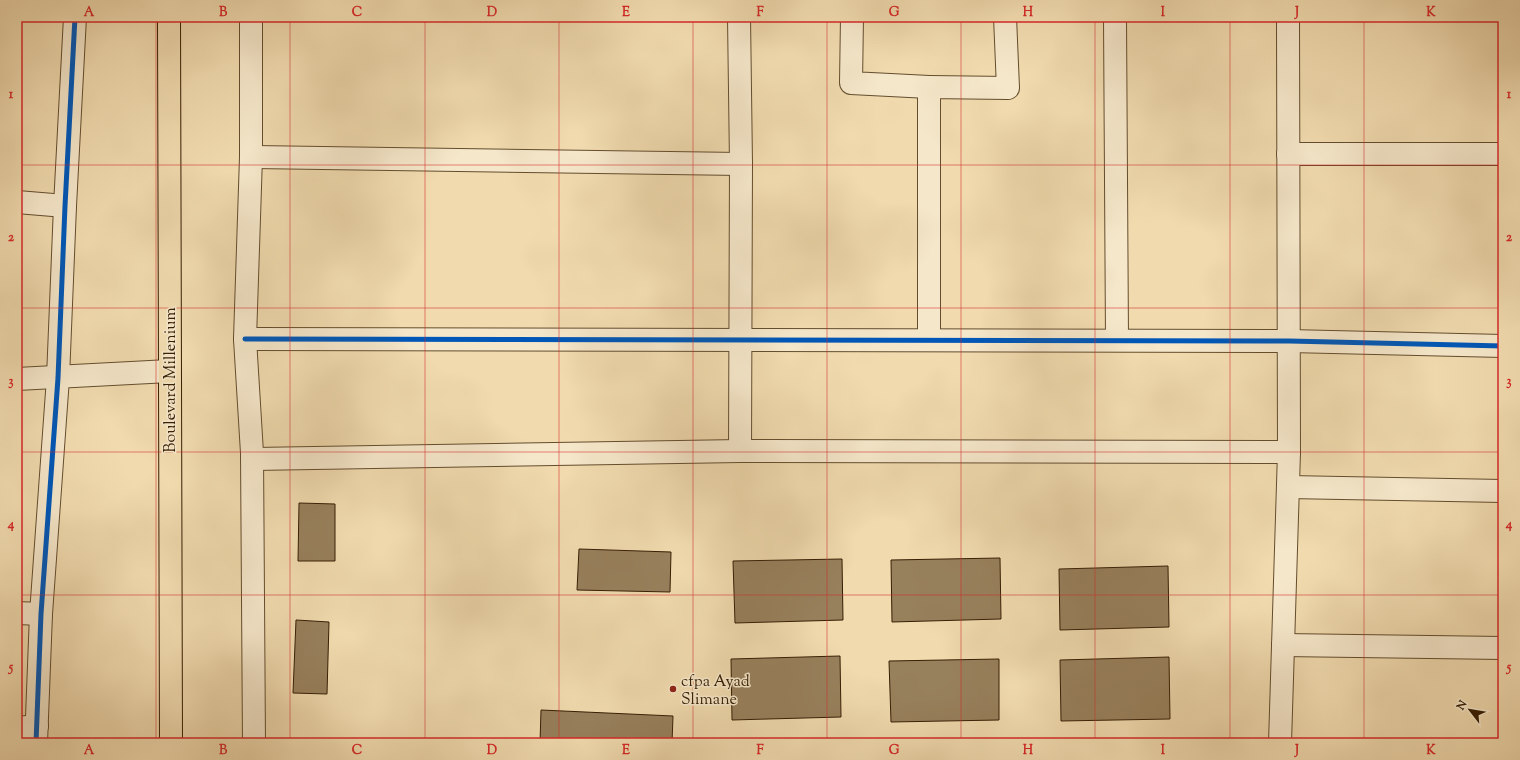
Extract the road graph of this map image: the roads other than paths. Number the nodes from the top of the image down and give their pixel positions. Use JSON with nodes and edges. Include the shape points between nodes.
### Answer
{"nodes":[{"id":1,"x":75,"y":17,"type":"edge"},
{"id":2,"x":169,"y":17,"type":"edge"},
{"id":3,"x":251,"y":17,"type":"edge"},
{"id":4,"x":739,"y":17,"type":"edge"},
{"id":5,"x":852,"y":17,"type":"edge"},
{"id":6,"x":1005,"y":17,"type":"edge"},
{"id":7,"x":1115,"y":17,"type":"edge"},
{"id":8,"x":1288,"y":17,"type":"edge"},
{"id":9,"x":929,"y":87,"type":"junction"},
{"id":10,"x":1288,"y":154,"type":"junction"},
{"id":11,"x":1503,"y":154,"type":"edge"},
{"id":12,"x":251,"y":157,"type":"junction"},
{"id":13,"x":741,"y":164,"type":"junction"},
{"id":14,"x":17,"y":202,"type":"edge"},
{"id":15,"x":65,"y":206,"type":"junction"},
{"id":16,"x":245,"y":339,"type":"junction"},
{"id":17,"x":740,"y":340,"type":"junction"},
{"id":18,"x":928,"y":340,"type":"junction"},
{"id":19,"x":1117,"y":340,"type":"junction"},
{"id":20,"x":1289,"y":340,"type":"junction"},
{"id":21,"x":1503,"y":346,"type":"edge"},
{"id":22,"x":169,"y":371,"type":"junction"},
{"id":23,"x":58,"y":378,"type":"junction"},
{"id":24,"x":17,"y":379,"type":"edge"},
{"id":25,"x":740,"y":451,"type":"junction"},
{"id":26,"x":1289,"y":452,"type":"junction"},
{"id":27,"x":252,"y":459,"type":"junction"},
{"id":28,"x":1288,"y":487,"type":"junction"},
{"id":29,"x":1503,"y":491,"type":"edge"},
{"id":30,"x":17,"y":613,"type":"edge"},
{"id":31,"x":41,"y":614,"type":"junction"},
{"id":32,"x":1283,"y":644,"type":"junction"},
{"id":33,"x":1503,"y":648,"type":"edge"},
{"id":34,"x":30,"y":732,"type":"edge"},
{"id":35,"x":171,"y":743,"type":"edge"},
{"id":36,"x":254,"y":743,"type":"edge"},
{"id":37,"x":1280,"y":743,"type":"edge"}],
"edges":[{"from":1,"to":15,"type":"street"},
{"from":2,"to":22,"type":"main road","name":"Boulevard Millenium"},
{"from":3,"to":12,"type":"street"},
{"from":4,"to":13,"type":"street"},
{"from":5,"to":9,"type":"street","via":[[851,83]]},
{"from":6,"to":9,"type":"street","via":[[1008,88]]},
{"from":7,"to":19,"type":"street"},
{"from":8,"to":10,"type":"street"},
{"from":9,"to":18,"type":"street"},
{"from":10,"to":11,"type":"street"},
{"from":10,"to":20,"type":"street"},
{"from":12,"to":13,"type":"street"},
{"from":12,"to":16,"type":"street"},
{"from":13,"to":17,"type":"street"},
{"from":14,"to":15,"type":"street"},
{"from":15,"to":23,"type":"street"},
{"from":16,"to":17,"type":"street"},
{"from":16,"to":27,"type":"street"},
{"from":17,"to":18,"type":"street"},
{"from":17,"to":25,"type":"street"},
{"from":18,"to":19,"type":"street"},
{"from":19,"to":20,"type":"street"},
{"from":20,"to":21,"type":"street"},
{"from":20,"to":26,"type":"street"},
{"from":22,"to":23,"type":"street"},
{"from":22,"to":35,"type":"main road","name":"Boulevard Millenium"},
{"from":23,"to":24,"type":"street"},
{"from":23,"to":31,"type":"street"},
{"from":25,"to":26,"type":"street"},
{"from":25,"to":27,"type":"street"},
{"from":26,"to":28,"type":"street"},
{"from":27,"to":36,"type":"street"},
{"from":28,"to":29,"type":"street"},
{"from":28,"to":32,"type":"street"},
{"from":30,"to":31,"type":"street"},
{"from":31,"to":34,"type":"street"},
{"from":32,"to":33,"type":"street"},
{"from":32,"to":37,"type":"street"}]}
